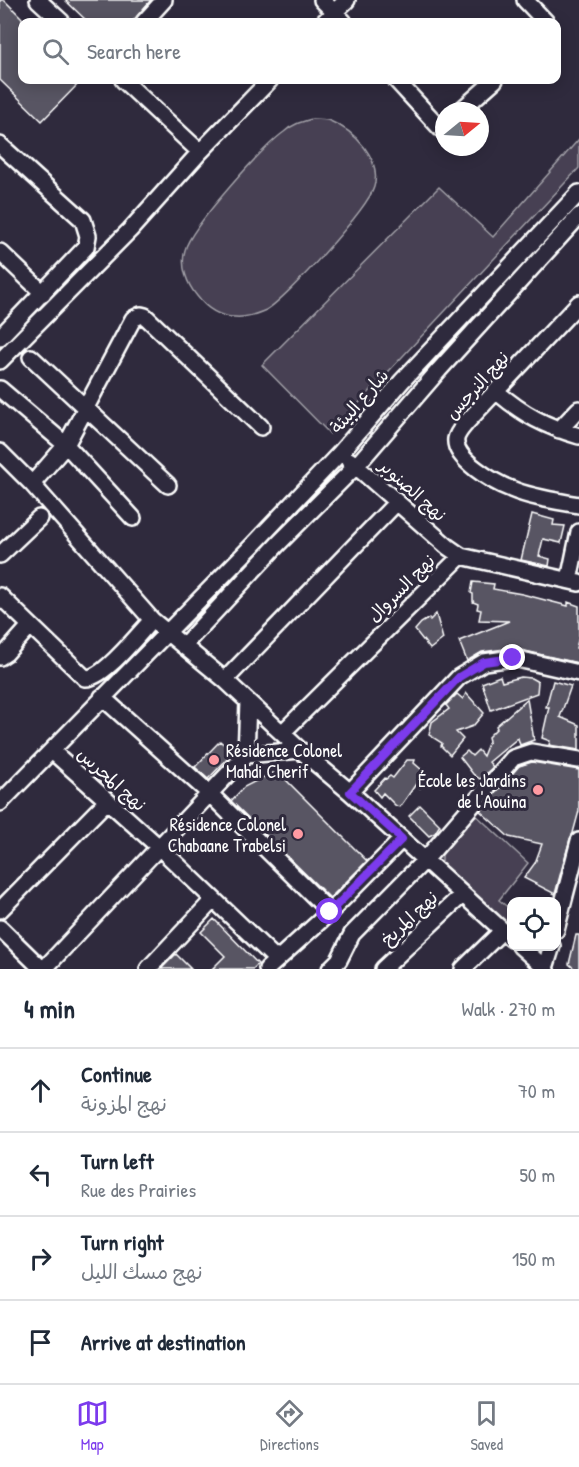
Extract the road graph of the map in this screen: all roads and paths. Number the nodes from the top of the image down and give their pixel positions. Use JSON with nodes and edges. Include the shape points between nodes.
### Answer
{"nodes":[{"id":1,"x":38,"y":0,"type":"edge"},
{"id":2,"x":164,"y":0,"type":"edge"},
{"id":3,"x":322,"y":0,"type":"edge"},
{"id":4,"x":346,"y":0,"type":"edge"},
{"id":5,"x":525,"y":0,"type":"edge"},
{"id":6,"x":58,"y":18,"type":"edge"},
{"id":7,"x":148,"y":18,"type":"edge"},
{"id":8,"x":333,"y":18,"type":"edge"},
{"id":9,"x":335,"y":18,"type":"edge"},
{"id":10,"x":542,"y":18,"type":"edge"},
{"id":11,"x":127,"y":84,"type":"edge"},
{"id":12,"x":266,"y":84,"type":"edge"},
{"id":13,"x":400,"y":84,"type":"edge"},
{"id":14,"x":490,"y":84,"type":"edge"},
{"id":15,"x":470,"y":102,"type":"edge"},
{"id":16,"x":435,"y":122,"type":"edge"},
{"id":17,"x":0,"y":145,"type":"edge"},
{"id":18,"x":200,"y":152,"type":"junction"},
{"id":19,"x":579,"y":193,"type":"edge"},
{"id":20,"x":579,"y":216,"type":"edge"},
{"id":21,"x":0,"y":252,"type":"edge"},
{"id":22,"x":43,"y":293,"type":"junction"},
{"id":23,"x":579,"y":303,"type":"edge"},
{"id":24,"x":0,"y":337,"type":"edge"},
{"id":25,"x":31,"y":357,"type":"dead end"},
{"id":26,"x":0,"y":361,"type":"edge"},
{"id":27,"x":0,"y":389,"type":"edge"},
{"id":28,"x":497,"y":392,"type":"junction"},
{"id":29,"x":579,"y":408,"type":"edge"},
{"id":30,"x":86,"y":409,"type":"junction"},
{"id":31,"x":261,"y":427,"type":"dead end"},
{"id":32,"x":559,"y":430,"type":"junction"},
{"id":33,"x":579,"y":436,"type":"edge"},
{"id":34,"x":66,"y":445,"type":"junction"},
{"id":35,"x":0,"y":452,"type":"edge"},
{"id":36,"x":340,"y":453,"type":"junction"},
{"id":37,"x":356,"y":466,"type":"junction"},
{"id":38,"x":32,"y":484,"type":"junction"},
{"id":39,"x":168,"y":485,"type":"dead end"},
{"id":40,"x":397,"y":502,"type":"junction"},
{"id":41,"x":579,"y":505,"type":"edge"},
{"id":42,"x":39,"y":518,"type":"dead end"},
{"id":43,"x":134,"y":518,"type":"dead end"},
{"id":44,"x":579,"y":532,"type":"edge"},
{"id":45,"x":0,"y":555,"type":"edge"},
{"id":46,"x":461,"y":556,"type":"junction"},
{"id":47,"x":574,"y":582,"type":"edge"},
{"id":48,"x":0,"y":596,"type":"edge"},
{"id":49,"x":152,"y":620,"type":"junction"},
{"id":50,"x":30,"y":626,"type":"junction"},
{"id":51,"x":166,"y":632,"type":"junction"},
{"id":52,"x":184,"y":645,"type":"junction"},
{"id":53,"x":0,"y":657,"type":"edge"},
{"id":54,"x":579,"y":673,"type":"edge"},
{"id":55,"x":225,"y":680,"type":"junction"},
{"id":56,"x":102,"y":697,"type":"junction"},
{"id":57,"x":248,"y":702,"type":"junction"},
{"id":58,"x":283,"y":732,"type":"junction"},
{"id":59,"x":300,"y":750,"type":"junction"},
{"id":60,"x":52,"y":751,"type":"junction"},
{"id":61,"x":246,"y":754,"type":"junction"},
{"id":62,"x":579,"y":760,"type":"edge"},
{"id":63,"x":350,"y":792,"type":"junction"},
{"id":64,"x":210,"y":793,"type":"junction"},
{"id":65,"x":107,"y":801,"type":"junction"},
{"id":66,"x":0,"y":803,"type":"edge"},
{"id":67,"x":402,"y":839,"type":"junction"},
{"id":68,"x":579,"y":841,"type":"edge"},
{"id":69,"x":159,"y":848,"type":"junction"},
{"id":70,"x":425,"y":860,"type":"junction"},
{"id":71,"x":462,"y":895,"type":"junction"},
{"id":72,"x":213,"y":900,"type":"junction"},
{"id":73,"x":0,"y":910,"type":"edge"},
{"id":74,"x":561,"y":911,"type":"edge"},
{"id":75,"x":330,"y":912,"type":"junction"},
{"id":76,"x":0,"y":928,"type":"edge"},
{"id":77,"x":507,"y":935,"type":"edge"},
{"id":78,"x":525,"y":951,"type":"edge"},
{"id":79,"x":550,"y":951,"type":"edge"},
{"id":80,"x":272,"y":964,"type":"edge"},
{"id":81,"x":334,"y":966,"type":"edge"},
{"id":82,"x":43,"y":969,"type":"edge"},
{"id":83,"x":148,"y":969,"type":"edge"},
{"id":84,"x":384,"y":969,"type":"edge"},
{"id":85,"x":463,"y":969,"type":"edge"},
{"id":86,"x":545,"y":969,"type":"edge"}],
"edges":[{"from":1,"to":6,"type":"street"},
{"from":2,"to":7,"type":"street"},
{"from":3,"to":8,"type":"street"},
{"from":4,"to":9,"type":"street"},
{"from":5,"to":10,"type":"street"},
{"from":11,"to":18,"type":"street"},
{"from":12,"to":18,"type":"street"},
{"from":13,"to":16,"type":"street"},
{"from":14,"to":15,"type":"street"},
{"from":17,"to":22,"type":"street","via":[[87,228],[86,247]]},
{"from":18,"to":26,"type":"street","via":[[130,230]]},
{"from":19,"to":36,"type":"street","name":"شارع البيئة","via":[[402,381]]},
{"from":20,"to":37,"type":"street"},
{"from":21,"to":22,"type":"street"},
{"from":22,"to":24,"type":"street"},
{"from":23,"to":28,"type":"street","name":"نهج النرجس"},
{"from":25,"to":30,"type":"street"},
{"from":27,"to":34,"type":"street"},
{"from":28,"to":32,"type":"street","via":[[520,411]]},
{"from":28,"to":41,"type":"street","name":"نهج النرجس","via":[[459,431],[456,439],[461,456],[511,489]]},
{"from":29,"to":32,"type":"street"},
{"from":30,"to":31,"type":"street","via":[[133,319],[141,315]]},
{"from":30,"to":34,"type":"street"},
{"from":30,"to":39,"type":"street"},
{"from":32,"to":33,"type":"street"},
{"from":34,"to":38,"type":"street"},
{"from":34,"to":43,"type":"street"},
{"from":35,"to":38,"type":"street"},
{"from":36,"to":37,"type":"street","name":"نهج الصنوبر"},
{"from":36,"to":51,"type":"street","name":"شارع البيئة"},
{"from":37,"to":40,"type":"street","name":"نهج الصنوبر"},
{"from":37,"to":52,"type":"street"},
{"from":38,"to":49,"type":"street"},
{"from":40,"to":46,"type":"street","name":"نهج الصنوبر"},
{"from":40,"to":55,"type":"street"},
{"from":42,"to":45,"type":"street"},
{"from":44,"to":47,"type":"street"},
{"from":46,"to":47,"type":"street","name":"نهج السروال"},
{"from":46,"to":58,"type":"street","name":"نهج السروال"},
{"from":48,"to":50,"type":"street"},
{"from":49,"to":50,"type":"street","via":[[91,679],[85,678]]},
{"from":49,"to":51,"type":"street"},
{"from":50,"to":53,"type":"street"},
{"from":51,"to":52,"type":"street"},
{"from":51,"to":56,"type":"street","name":"شارع البيئة"},
{"from":52,"to":55,"type":"street"},
{"from":54,"to":63,"type":"street","via":[[513,658],[484,662],[459,677]]},
{"from":55,"to":57,"type":"street"},
{"from":56,"to":60,"type":"street","name":"شارع البيئة"},
{"from":56,"to":64,"type":"street"},
{"from":57,"to":58,"type":"street"},
{"from":57,"to":61,"type":"street"},
{"from":58,"to":59,"type":"street"},
{"from":59,"to":61,"type":"street"},
{"from":59,"to":63,"type":"street"},
{"from":60,"to":65,"type":"street","name":"نهج المحرس"},
{"from":60,"to":66,"type":"street","name":"شارع البيئة"},
{"from":61,"to":64,"type":"street"},
{"from":62,"to":70,"type":"street","via":[[531,752],[513,758]]},
{"from":63,"to":67,"type":"street"},
{"from":64,"to":69,"type":"street"},
{"from":64,"to":75,"type":"street"},
{"from":65,"to":69,"type":"street","name":"نهج المحرس"},
{"from":65,"to":73,"type":"street"},
{"from":67,"to":70,"type":"street"},
{"from":67,"to":75,"type":"street"},
{"from":68,"to":74,"type":"street"},
{"from":69,"to":72,"type":"street","name":"نهج المحرس"},
{"from":69,"to":82,"type":"street"},
{"from":70,"to":71,"type":"street"},
{"from":70,"to":81,"type":"street","via":[[352,934]]},
{"from":71,"to":77,"type":"street"},
{"from":71,"to":84,"type":"street","name":"نهج المريخ"},
{"from":72,"to":80,"type":"street","name":"نهج المحرس"},
{"from":72,"to":83,"type":"street"},
{"from":75,"to":80,"type":"street"},
{"from":76,"to":82,"type":"street"},
{"from":77,"to":85,"type":"street"},
{"from":78,"to":86,"type":"street"},
{"from":79,"to":86,"type":"street"}]}
